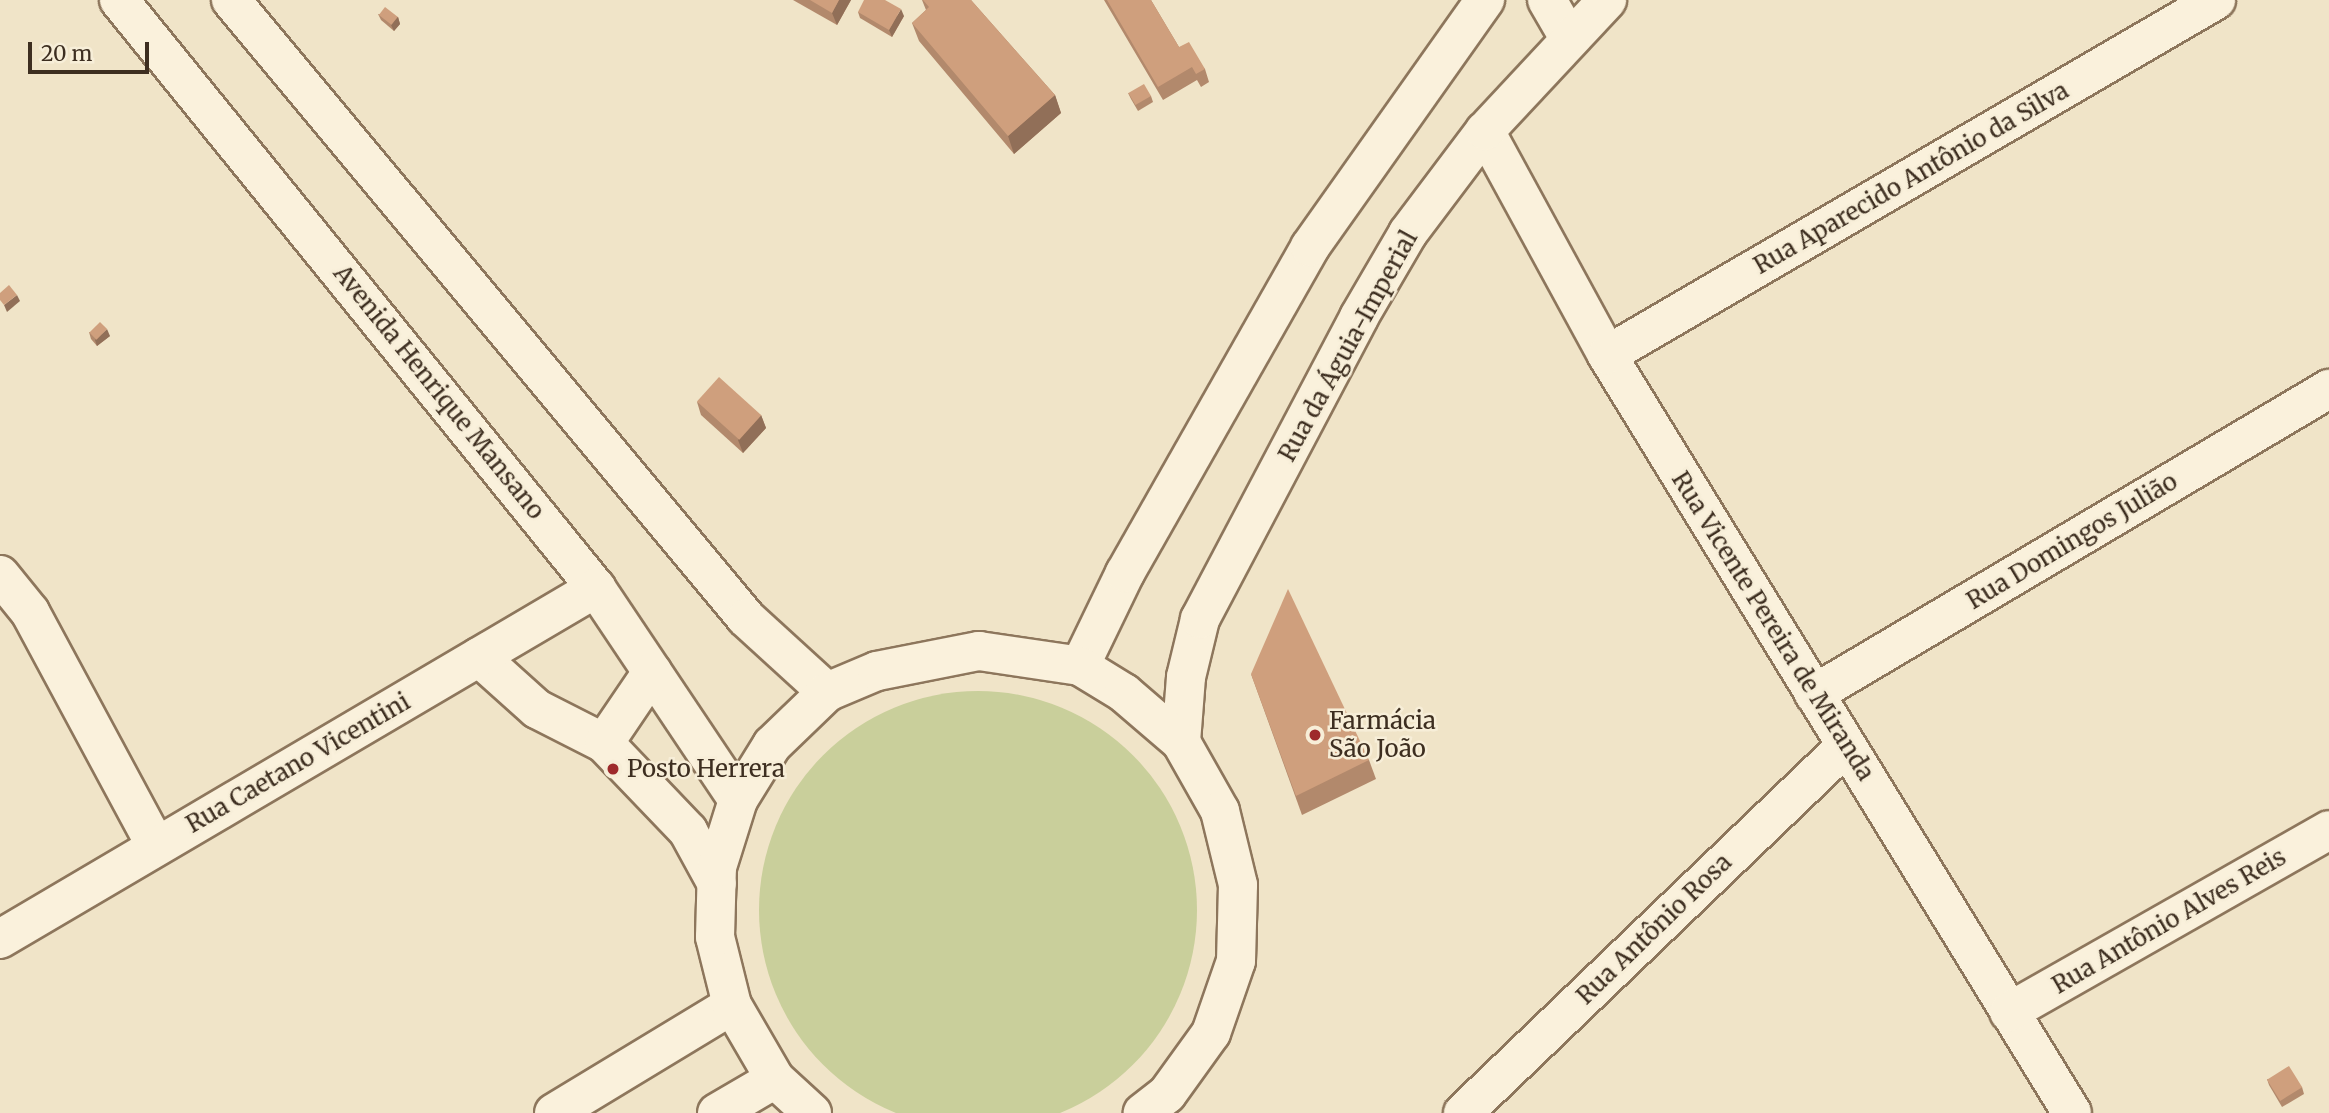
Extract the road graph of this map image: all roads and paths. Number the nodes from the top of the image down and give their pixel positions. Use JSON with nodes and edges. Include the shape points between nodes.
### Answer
{"nodes":[{"id":1,"x":119,"y":0,"type":"edge"},
{"id":2,"x":231,"y":0,"type":"edge"},
{"id":3,"x":1485,"y":0,"type":"edge"},
{"id":4,"x":1547,"y":0,"type":"edge"},
{"id":5,"x":1607,"y":0,"type":"edge"},
{"id":6,"x":2216,"y":0,"type":"edge"},
{"id":7,"x":1569,"y":38,"type":"junction"},
{"id":8,"x":1485,"y":131,"type":"junction"},
{"id":9,"x":1607,"y":355,"type":"junction"},
{"id":10,"x":2329,"y":389,"type":"edge"},
{"id":11,"x":0,"y":575,"type":"edge"},
{"id":12,"x":596,"y":588,"type":"junction"},
{"id":13,"x":479,"y":657,"type":"junction"},
{"id":14,"x":1080,"y":666,"type":"junction"},
{"id":15,"x":652,"y":672,"type":"junction"},
{"id":16,"x":827,"y":692,"type":"junction"},
{"id":17,"x":1814,"y":694,"type":"junction"},
{"id":18,"x":1181,"y":742,"type":"junction"},
{"id":19,"x":604,"y":743,"type":"junction"},
{"id":20,"x":1846,"y":746,"type":"junction"},
{"id":21,"x":738,"y":800,"type":"junction"},
{"id":22,"x":2329,"y":830,"type":"edge"},
{"id":23,"x":156,"y":846,"type":"junction"},
{"id":24,"x":717,"y":884,"type":"junction"},
{"id":25,"x":0,"y":939,"type":"edge"},
{"id":26,"x":732,"y":1005,"type":"junction"},
{"id":27,"x":2009,"y":1012,"type":"junction"},
{"id":28,"x":775,"y":1079,"type":"junction"},
{"id":29,"x":1165,"y":1107,"type":"edge"},
{"id":30,"x":554,"y":1113,"type":"edge"},
{"id":31,"x":717,"y":1113,"type":"edge"},
{"id":32,"x":812,"y":1113,"type":"edge"},
{"id":33,"x":1463,"y":1113,"type":"edge"},
{"id":34,"x":2072,"y":1113,"type":"edge"}],
"edges":[{"from":1,"to":12,"type":"street","name":"Avenida Henrique Mansano"},
{"from":2,"to":16,"type":"street","via":[[746,618]]},
{"from":3,"to":14,"type":"street","via":[[1310,247],[1125,573]]},
{"from":4,"to":7,"type":"street"},
{"from":5,"to":7,"type":"street","name":"Rua da Águia-Imperial"},
{"from":6,"to":9,"type":"street","name":"Rua Aparecido Antônio da Silva"},
{"from":7,"to":8,"type":"street","name":"Rua da Águia-Imperial"},
{"from":8,"to":9,"type":"street","name":"Rua Vicente Pereira de Miranda"},
{"from":8,"to":18,"type":"street","name":"Rua da Águia-Imperial","via":[[1408,233],[1200,619],[1186,677]]},
{"from":9,"to":17,"type":"street","name":"Rua Vicente Pereira de Miranda"},
{"from":10,"to":17,"type":"street","name":"Rua Domingos Julião"},
{"from":11,"to":23,"type":"street","via":[[30,612]]},
{"from":12,"to":13,"type":"street","name":"Rua Caetano Vicentini"},
{"from":12,"to":15,"type":"street","name":"Avenida Henrique Mansano"},
{"from":13,"to":19,"type":"street","via":[[537,709]]},
{"from":13,"to":23,"type":"street","name":"Rua Caetano Vicentini"},
{"from":14,"to":16,"type":"street","via":[[979,652],[877,671]]},
{"from":14,"to":18,"type":"street","via":[[1124,693]]},
{"from":15,"to":19,"type":"street"},
{"from":15,"to":21,"type":"street","name":"Avenida Henrique Mansano"},
{"from":16,"to":21,"type":"street","via":[[772,745]]},
{"from":17,"to":20,"type":"street","name":"Rua Vicente Pereira de Miranda"},
{"from":18,"to":29,"type":"street","via":[[1220,811],[1238,885],[1236,948],[1211,1033]]},
{"from":19,"to":24,"type":"street","via":[[688,831]]},
{"from":20,"to":27,"type":"street","name":"Rua Vicente Pereira de Miranda"},
{"from":20,"to":33,"type":"street","name":"Rua Antônio Rosa"},
{"from":21,"to":24,"type":"street"},
{"from":22,"to":27,"type":"street","name":"Rua Antônio Alves Reis"},
{"from":23,"to":25,"type":"street","name":"Rua Caetano Vicentini"},
{"from":24,"to":26,"type":"street","via":[[715,937]]},
{"from":26,"to":28,"type":"street"},
{"from":26,"to":30,"type":"street"},
{"from":27,"to":34,"type":"street","name":"Rua Vicente Pereira de Miranda"},
{"from":28,"to":31,"type":"street"},
{"from":28,"to":32,"type":"street"}]}
